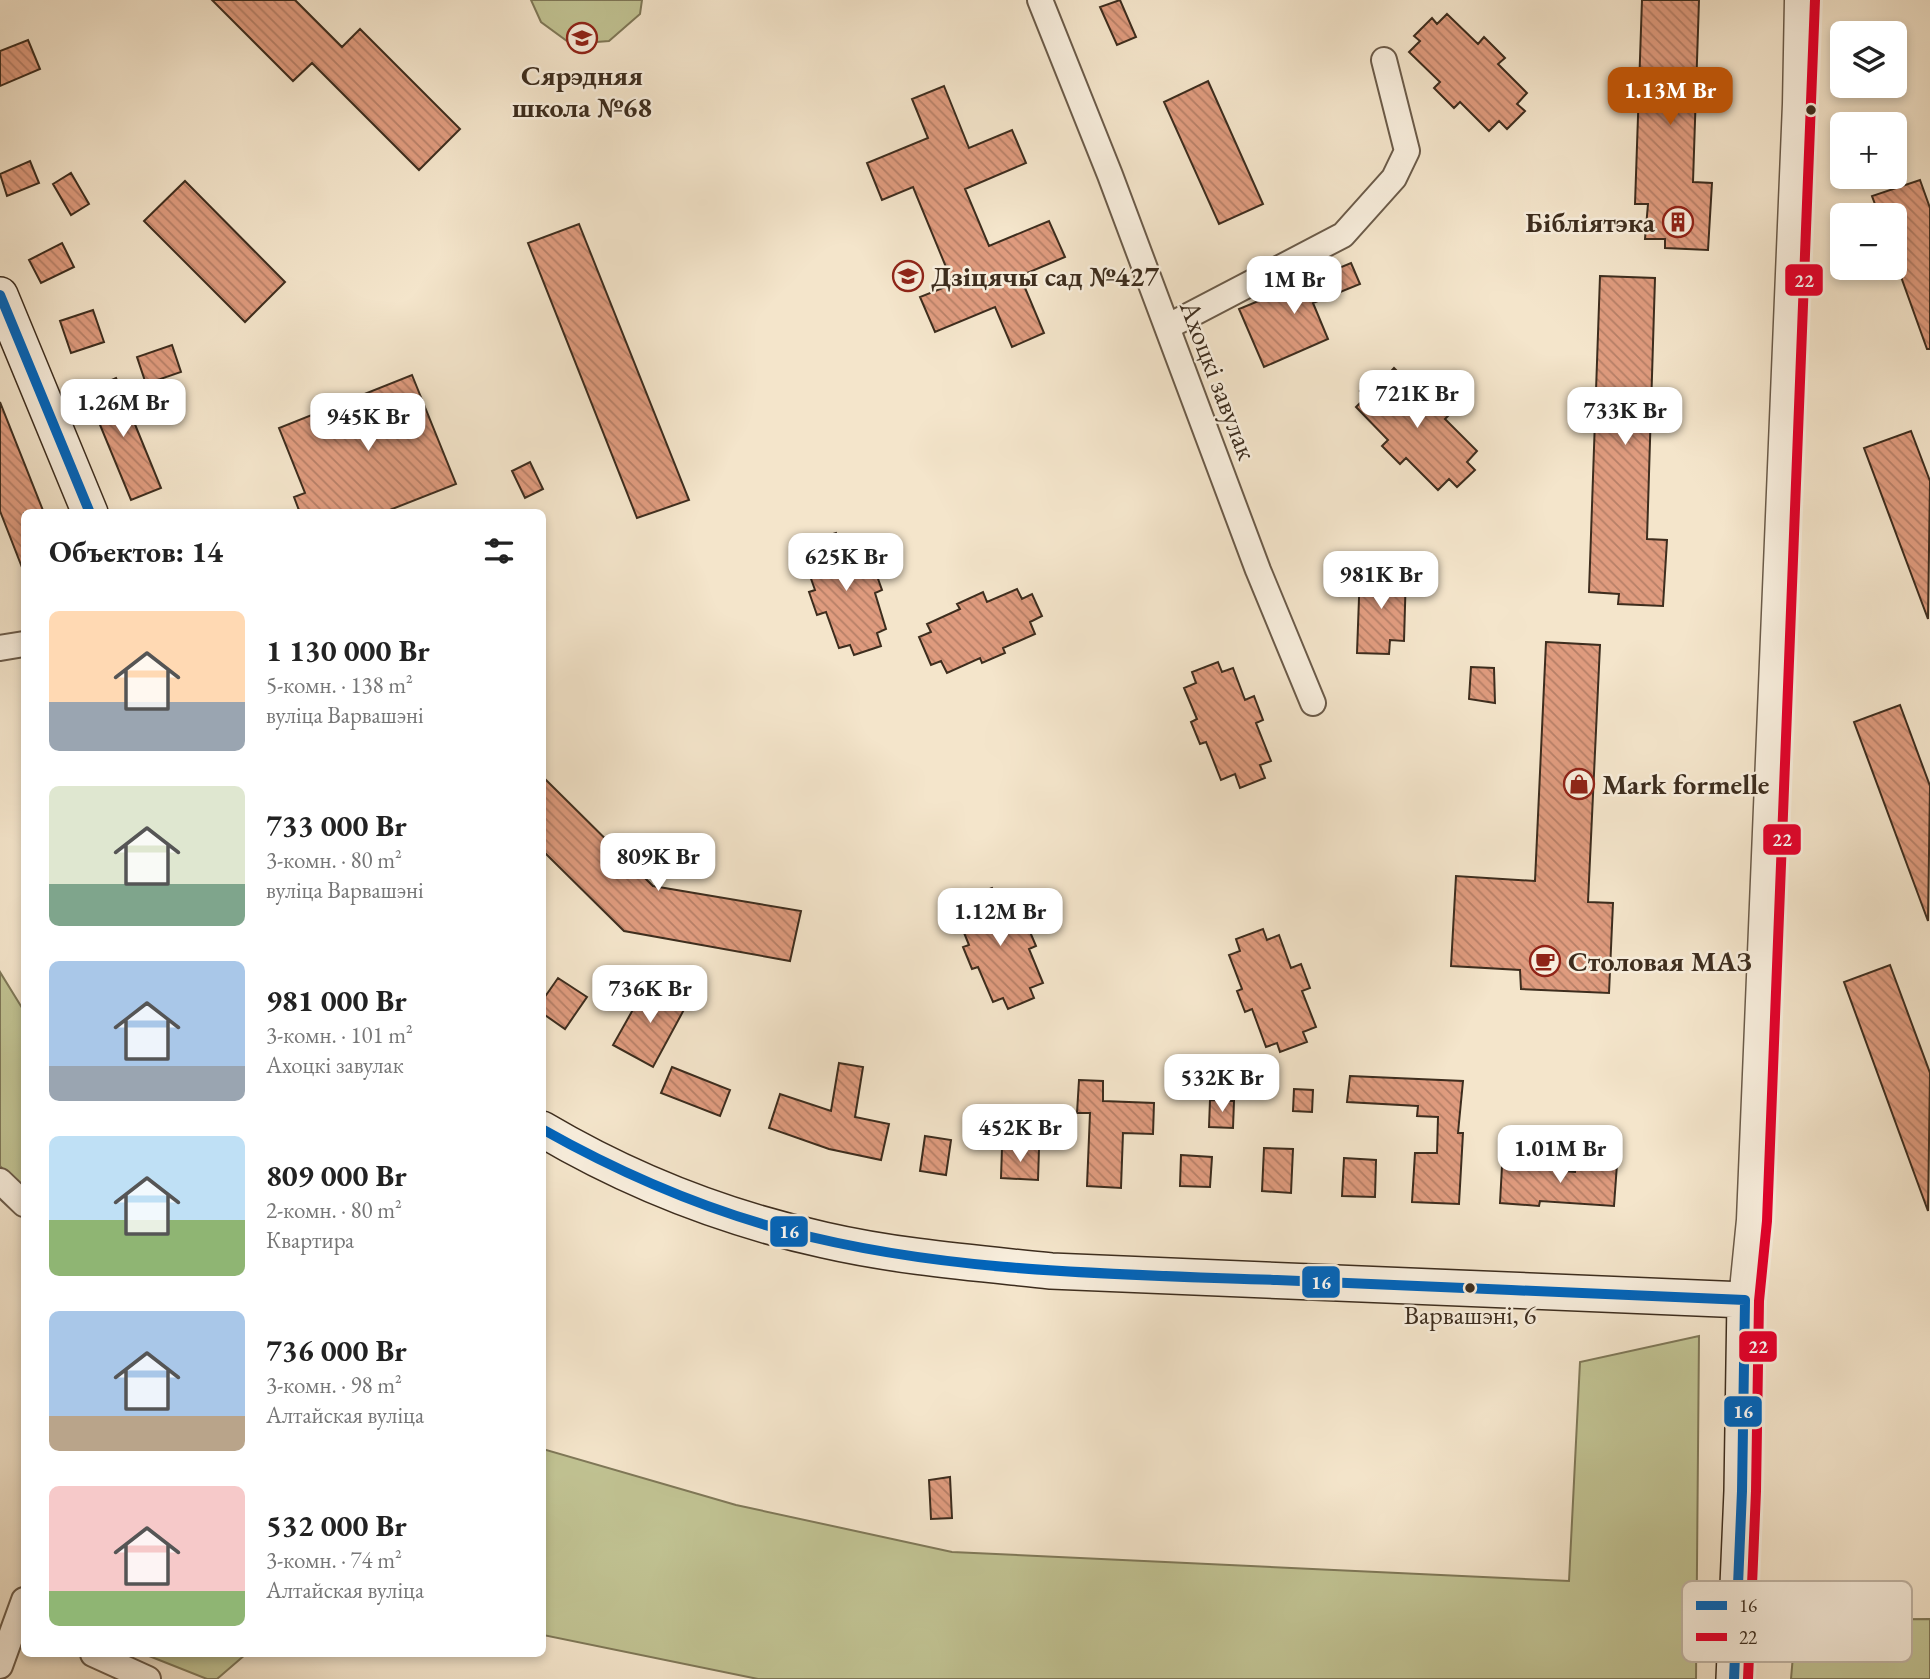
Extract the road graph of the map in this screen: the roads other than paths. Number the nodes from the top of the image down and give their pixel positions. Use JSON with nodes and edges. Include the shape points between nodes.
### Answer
{"nodes":[{"id":1,"x":1040,"y":0,"type":"edge"},
{"id":2,"x":1801,"y":0,"type":"edge"},
{"id":3,"x":1384,"y":60,"type":"dead end"},
{"id":4,"x":0,"y":295,"type":"edge"},
{"id":5,"x":1167,"y":327,"type":"junction"},
{"id":6,"x":88,"y":509,"type":"edge"},
{"id":7,"x":21,"y":644,"type":"edge"},
{"id":8,"x":0,"y":648,"type":"edge"},
{"id":9,"x":1313,"y":703,"type":"dead end"},
{"id":10,"x":546,"y":1131,"type":"edge"},
{"id":11,"x":0,"y":1181,"type":"edge"},
{"id":12,"x":21,"y":1201,"type":"edge"},
{"id":13,"x":1745,"y":1300,"type":"junction"},
{"id":14,"x":1738,"y":1581,"type":"edge"},
{"id":15,"x":17,"y":1613,"type":"edge"},
{"id":16,"x":100,"y":1657,"type":"edge"},
{"id":17,"x":0,"y":1666,"type":"edge"},
{"id":18,"x":148,"y":1679,"type":"edge"}],
"edges":[{"from":1,"to":5,"type":"street","name":"Ахоцкі завулак"},
{"from":2,"to":13,"type":"street","via":[[1753,1220]]},
{"from":3,"to":5,"type":"street","via":[[1407,151],[1394,178],[1343,235]]},
{"from":4,"to":6,"type":"main road"},
{"from":5,"to":9,"type":"street","name":"Ахоцкі завулак"},
{"from":7,"to":8,"type":"street"},
{"from":10,"to":13,"type":"main road","via":[[639,1180],[734,1216],[825,1241],[958,1261],[1051,1271]]},
{"from":11,"to":12,"type":"street"},
{"from":13,"to":14,"type":"main road"},
{"from":15,"to":17,"type":"street"},
{"from":16,"to":18,"type":"street"}]}
